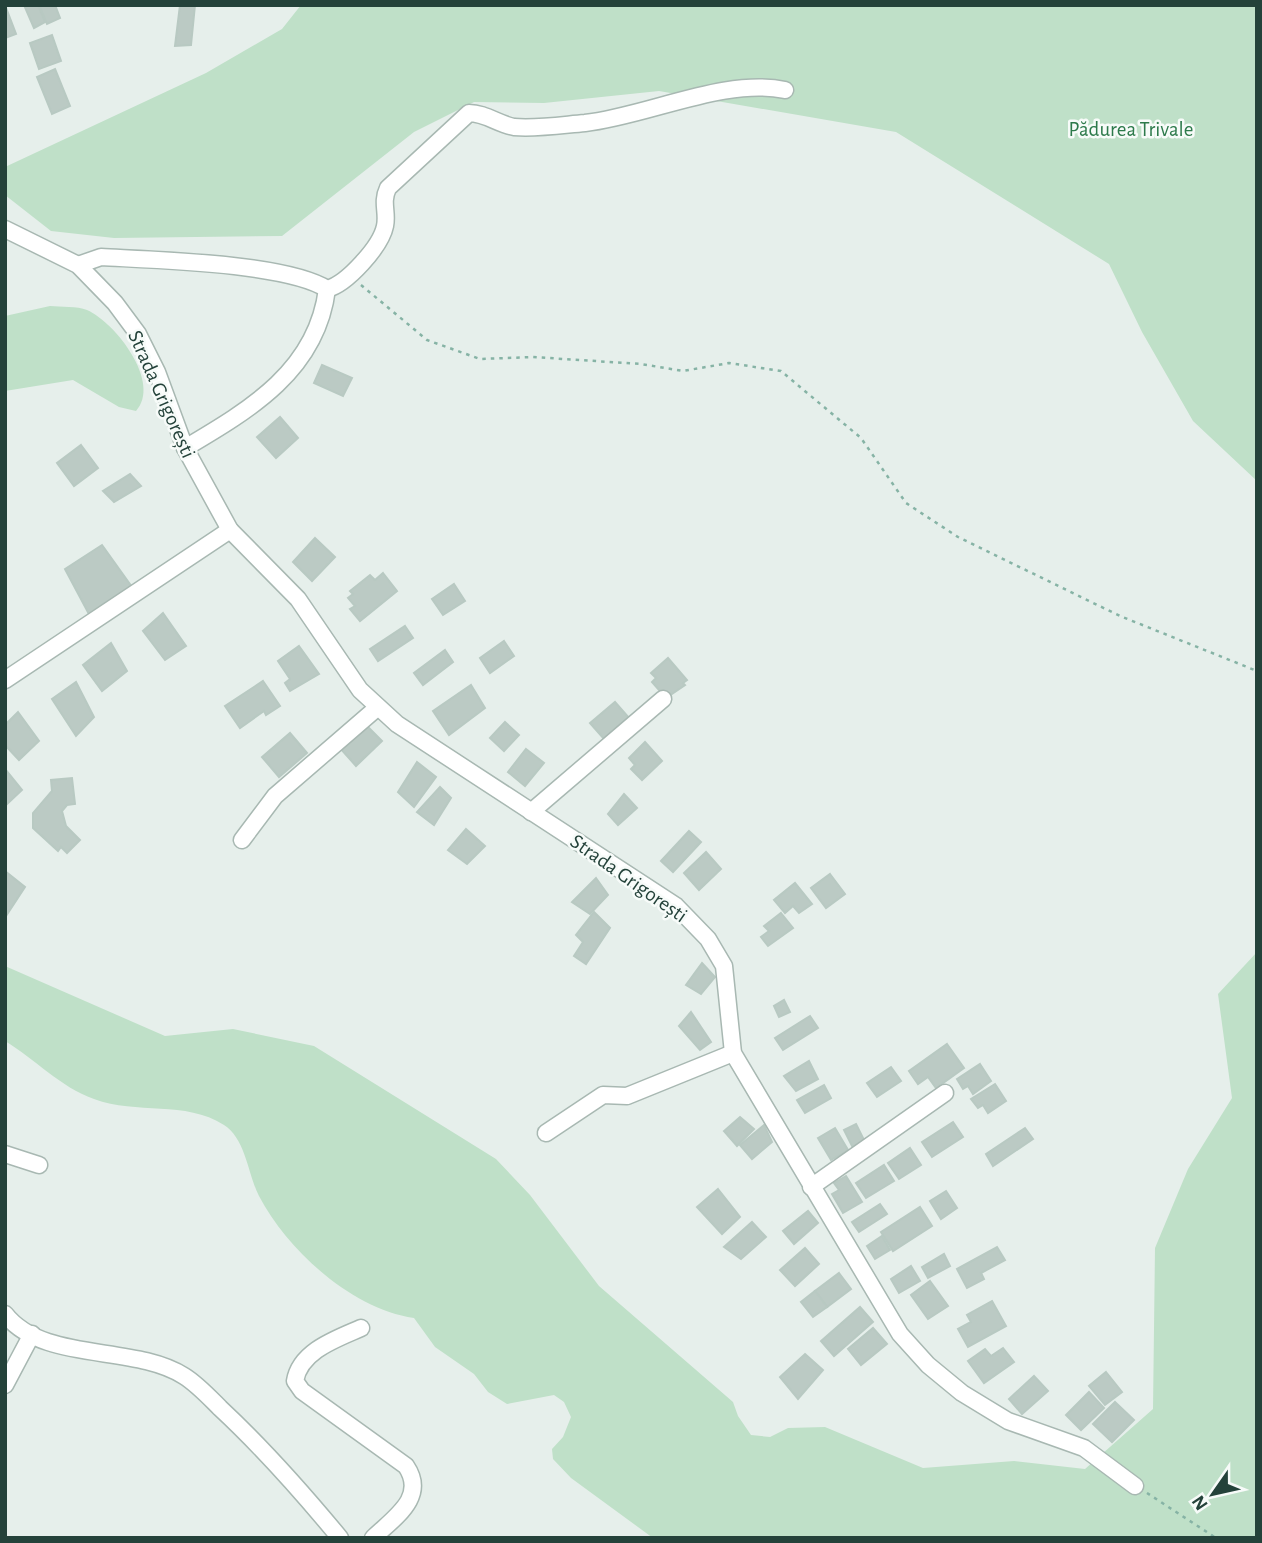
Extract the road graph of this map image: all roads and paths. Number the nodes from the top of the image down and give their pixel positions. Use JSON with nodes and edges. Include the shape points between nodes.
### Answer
{"nodes":[{"id":1,"x":785,"y":90,"type":"dead end"},
{"id":2,"x":5,"y":229,"type":"edge"},
{"id":3,"x":78,"y":265,"type":"junction"},
{"id":4,"x":350,"y":276,"type":"junction"},
{"id":5,"x":327,"y":289,"type":"junction"},
{"id":6,"x":185,"y":448,"type":"junction"},
{"id":7,"x":230,"y":530,"type":"junction"},
{"id":8,"x":1257,"y":671,"type":"edge"},
{"id":9,"x":5,"y":680,"type":"edge"},
{"id":10,"x":663,"y":699,"type":"dead end"},
{"id":11,"x":378,"y":707,"type":"junction"},
{"id":12,"x":531,"y":811,"type":"junction"},
{"id":13,"x":242,"y":840,"type":"dead end"},
{"id":14,"x":733,"y":1053,"type":"junction"},
{"id":15,"x":945,"y":1093,"type":"dead end"},
{"id":16,"x":546,"y":1133,"type":"dead end"},
{"id":17,"x":5,"y":1154,"type":"edge"},
{"id":18,"x":39,"y":1165,"type":"dead end"},
{"id":19,"x":811,"y":1186,"type":"junction"},
{"id":20,"x":5,"y":1314,"type":"edge"},
{"id":21,"x":361,"y":1328,"type":"dead end"},
{"id":22,"x":32,"y":1335,"type":"junction"},
{"id":23,"x":5,"y":1385,"type":"edge"},
{"id":24,"x":1135,"y":1486,"type":"joint"},
{"id":25,"x":340,"y":1538,"type":"edge"},
{"id":26,"x":373,"y":1538,"type":"edge"},
{"id":27,"x":1216,"y":1538,"type":"edge"}],
"edges":[{"from":1,"to":4,"type":"street","via":[[751,86],[587,123],[514,127],[469,113],[388,188],[383,235]]},
{"from":2,"to":3,"type":"street","name":"Strada Grigorești"},
{"from":3,"to":5,"type":"street","via":[[101,257],[272,271]]},
{"from":3,"to":6,"type":"street","name":"Strada Grigorești","via":[[138,334]]},
{"from":4,"to":5,"type":"street"},
{"from":4,"to":8,"type":"path","via":[[427,340],[480,359],[546,358],[683,371],[729,363],[781,371],[860,438],[906,503],[958,537],[1120,617]]},
{"from":5,"to":6,"type":"street","via":[[317,334],[300,362],[227,423]]},
{"from":6,"to":7,"type":"street","name":"Strada Grigorești"},
{"from":7,"to":9,"type":"street"},
{"from":7,"to":11,"type":"street","name":"Strada Grigorești","via":[[298,599],[360,690]]},
{"from":10,"to":12,"type":"street"},
{"from":11,"to":12,"type":"street","name":"Strada Grigorești"},
{"from":11,"to":13,"type":"street","via":[[275,796]]},
{"from":12,"to":14,"type":"street","name":"Strada Grigorești","via":[[676,906],[708,939],[723,966]]},
{"from":14,"to":16,"type":"street","via":[[627,1096],[603,1095]]},
{"from":14,"to":19,"type":"street","name":"Strada Grigorești"},
{"from":15,"to":19,"type":"street"},
{"from":17,"to":18,"type":"street"},
{"from":19,"to":24,"type":"street","name":"Strada Grigorești","via":[[900,1334],[928,1364],[962,1393],[1007,1421],[1084,1448]]},
{"from":20,"to":22,"type":"street"},
{"from":21,"to":26,"type":"street","via":[[304,1360],[295,1381],[413,1476],[411,1501]]},
{"from":22,"to":23,"type":"street"},
{"from":22,"to":25,"type":"street","via":[[143,1360],[186,1377],[299,1487]]},
{"from":24,"to":27,"type":"path"}]}
